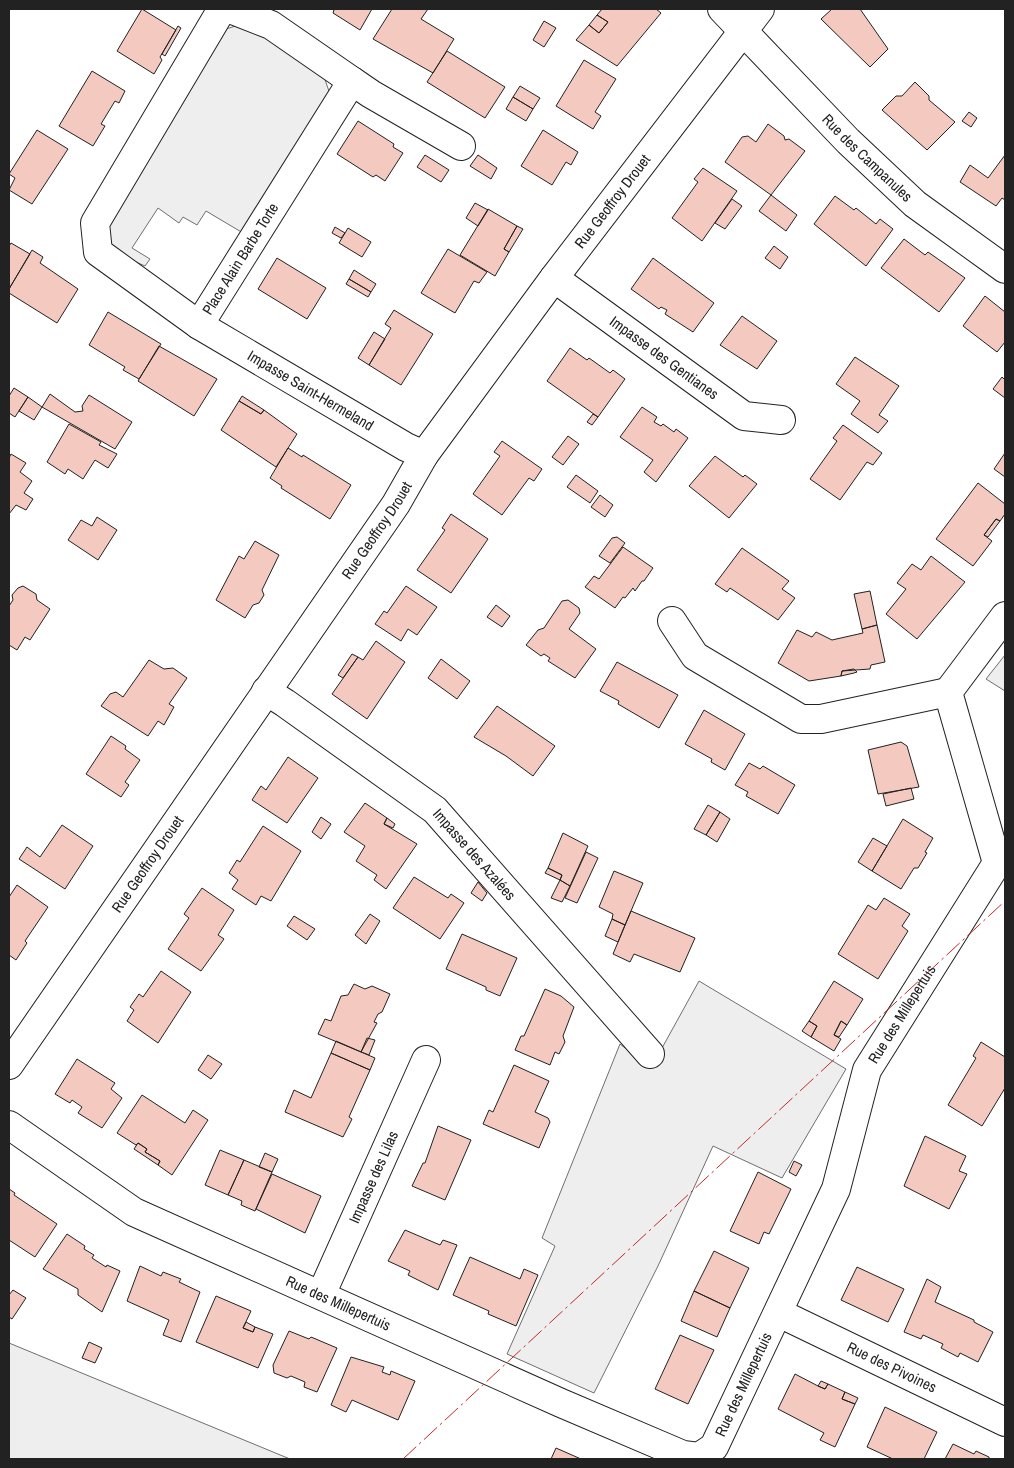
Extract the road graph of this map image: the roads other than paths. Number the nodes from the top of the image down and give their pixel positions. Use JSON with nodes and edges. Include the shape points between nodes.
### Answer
{"nodes":[{"id":1,"x":222,"y":9,"type":"edge"},
{"id":2,"x":230,"y":9,"type":"edge"},
{"id":3,"x":722,"y":9,"type":"edge"},
{"id":4,"x":760,"y":9,"type":"edge"},
{"id":5,"x":743,"y":29,"type":"junction"},
{"id":6,"x":352,"y":80,"type":"junction"},
{"id":7,"x":461,"y":146,"type":"dead end"},
{"id":8,"x":1005,"y":270,"type":"edge"},
{"id":9,"x":554,"y":278,"type":"junction"},
{"id":10,"x":200,"y":325,"type":"junction"},
{"id":11,"x":781,"y":420,"type":"dead end"},
{"id":12,"x":424,"y":455,"type":"junction"},
{"id":13,"x":1005,"y":616,"type":"edge"},
{"id":14,"x":672,"y":622,"type":"dead end"},
{"id":15,"x":266,"y":691,"type":"junction"},
{"id":16,"x":948,"y":692,"type":"junction"},
{"id":17,"x":1001,"y":866,"type":"edge"},
{"id":18,"x":650,"y":1054,"type":"dead end"},
{"id":19,"x":426,"y":1060,"type":"dead end"},
{"id":20,"x":9,"y":1065,"type":"edge"},
{"id":21,"x":9,"y":1125,"type":"edge"},
{"id":22,"x":321,"y":1295,"type":"junction"},
{"id":23,"x":779,"y":1313,"type":"junction"},
{"id":24,"x":1005,"y":1422,"type":"edge"}],
"edges":[{"from":1,"to":10,"type":"street","name":"Place Alain Barbe Torte","via":[[95,223],[98,252]]},
{"from":2,"to":6,"type":"street","via":[[271,25]]},
{"from":3,"to":5,"type":"street","name":"Rue des Campanules"},
{"from":4,"to":5,"type":"street","name":"Rue Geoffroy Drouet"},
{"from":5,"to":8,"type":"street","name":"Rue des Campanules","via":[[848,141],[909,198]]},
{"from":5,"to":9,"type":"street","name":"Rue Geoffroy Drouet"},
{"from":6,"to":7,"type":"street","via":[[370,94]]},
{"from":6,"to":10,"type":"street","name":"Place Alain Barbe Torte"},
{"from":9,"to":11,"type":"street","name":"Impasse des Gentianes","via":[[744,416]]},
{"from":9,"to":12,"type":"street","name":"Rue Geoffroy Drouet"},
{"from":10,"to":12,"type":"street","name":"Impasse Saint-Hermeland"},
{"from":12,"to":15,"type":"street","name":"Rue Geoffroy Drouet","via":[[396,504]]},
{"from":13,"to":16,"type":"street"},
{"from":14,"to":16,"type":"street","via":[[696,656],[801,719],[821,719]]},
{"from":15,"to":18,"type":"street","name":"Impasse des Azalées","via":[[435,810]]},
{"from":15,"to":20,"type":"street","name":"Rue Geoffroy Drouet"},
{"from":16,"to":17,"type":"street","name":"Rue des Millepertuis"},
{"from":17,"to":23,"type":"street","name":"Rue des Millepertuis","via":[[867,1070],[836,1189]]},
{"from":19,"to":22,"type":"street","name":"Impasse des Lilas"},
{"from":21,"to":22,"type":"street","name":"Rue des Millepertuis","via":[[134,1212]]},
{"from":22,"to":23,"type":"street","name":"Rue des Millepertuis","via":[[561,1403],[683,1455],[699,1457],[714,1446]]},
{"from":23,"to":24,"type":"street","name":"Rue des Pivoines"}]}
